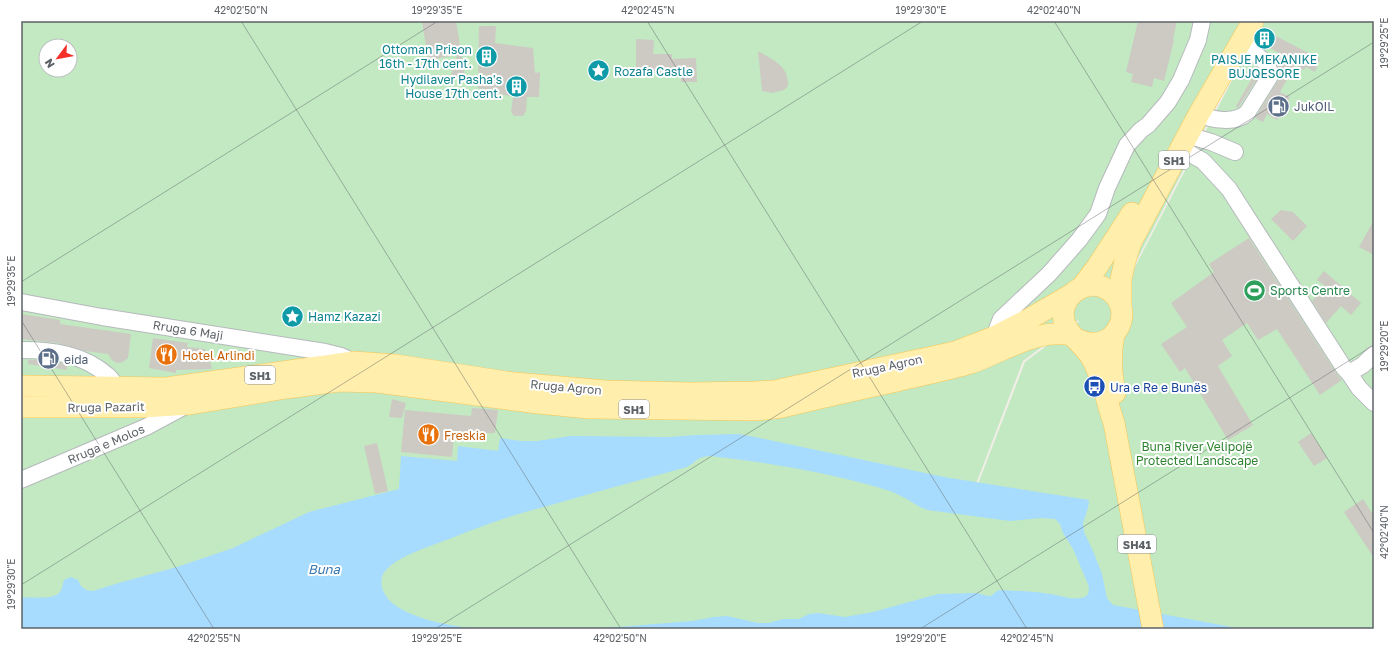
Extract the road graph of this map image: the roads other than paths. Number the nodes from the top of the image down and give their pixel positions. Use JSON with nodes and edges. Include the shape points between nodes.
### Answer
{"nodes":[{"id":1,"x":1202,"y":21,"type":"edge"},
{"id":2,"x":1244,"y":27,"type":"edge"},
{"id":3,"x":1199,"y":114,"type":"junction"},
{"id":4,"x":1184,"y":142,"type":"junction"},
{"id":5,"x":1235,"y":152,"type":"dead end"},
{"id":6,"x":1076,"y":291,"type":"junction"},
{"id":7,"x":21,"y":302,"type":"edge"},
{"id":8,"x":1121,"y":307,"type":"junction"},
{"id":9,"x":1114,"y":334,"type":"junction"},
{"id":10,"x":994,"y":337,"type":"junction"},
{"id":11,"x":1074,"y":337,"type":"junction"},
{"id":12,"x":25,"y":350,"type":"edge"},
{"id":13,"x":1374,"y":354,"type":"edge"},
{"id":14,"x":354,"y":362,"type":"junction"},
{"id":15,"x":1349,"y":373,"type":"junction"},
{"id":16,"x":21,"y":386,"type":"edge"},
{"id":17,"x":117,"y":388,"type":"junction"},
{"id":18,"x":166,"y":388,"type":"joint"},
{"id":19,"x":190,"y":404,"type":"junction"},
{"id":20,"x":1374,"y":404,"type":"edge"},
{"id":21,"x":21,"y":407,"type":"edge"},
{"id":22,"x":1114,"y":423,"type":"junction"},
{"id":23,"x":21,"y":480,"type":"edge"},
{"id":24,"x":1153,"y":629,"type":"edge"}],
"edges":[{"from":1,"to":10,"type":"street","via":[[1198,40],[1181,80],[1168,102],[1127,145],[1098,214],[1050,274],[1001,319]]},
{"from":2,"to":3,"type":"main road","number":"SH1"},
{"from":2,"to":3,"type":"street","via":[[1251,50],[1268,66],[1270,76],[1242,118],[1211,119]]},
{"from":2,"to":6,"type":"main road","name":"Rruga Agron","number":"SH1","via":[[1205,76],[1129,218],[1097,267]]},
{"from":3,"to":4,"type":"main road","number":"SH1"},
{"from":4,"to":5,"type":"street","via":[[1211,142]]},
{"from":4,"to":8,"type":"main road","number":"SH1","via":[[1131,242],[1121,279]]},
{"from":4,"to":15,"type":"street","via":[[1229,189]]},
{"from":6,"to":8,"type":"main road","via":[[1092,285],[1103,287],[1112,293]]},
{"from":6,"to":10,"type":"main road","name":"Rruga Agron","number":"SH1"},
{"from":6,"to":11,"type":"main road","via":[[1068,299],[1064,311],[1065,324]]},
{"from":7,"to":14,"type":"street","name":"Rruga 6 Maji","via":[[325,352]]},
{"from":8,"to":9,"type":"main road","via":[[1121,321]]},
{"from":9,"to":11,"type":"main road","via":[[1096,344],[1089,344]]},
{"from":9,"to":22,"type":"main road","number":"SH41","via":[[1111,368],[1117,412]]},
{"from":10,"to":14,"type":"main road","name":"Rruga Agron","number":"SH1","via":[[955,352],[774,391],[754,392],[606,391],[506,382],[396,365]]},
{"from":11,"to":19,"type":"main road","name":"Rruga Agron","number":"SH1","via":[[1063,333],[1045,335],[940,371],[782,407],[757,410],[589,408],[538,404],[377,382],[339,381]]},
{"from":11,"to":22,"type":"main road","number":"SH41","via":[[1090,355],[1099,374]]},
{"from":12,"to":17,"type":"street","via":[[69,354],[80,358],[109,376]]},
{"from":13,"to":15,"type":"street","via":[[1363,365]]},
{"from":14,"to":18,"type":"main road","name":"Rruga Agron","number":"SH1"},
{"from":15,"to":20,"type":"street"},
{"from":16,"to":17,"type":"main road","name":"Rruga Pazarit","number":"SH1"},
{"from":17,"to":18,"type":"main road","name":"Rruga Pazarit","number":"SH1"},
{"from":19,"to":21,"type":"main road","name":"Rruga Pazarit","number":"SH1","via":[[143,407]]},
{"from":19,"to":23,"type":"street","name":"Rruga e Molos","via":[[146,427]]},
{"from":22,"to":24,"type":"main road","number":"SH41"}]}
